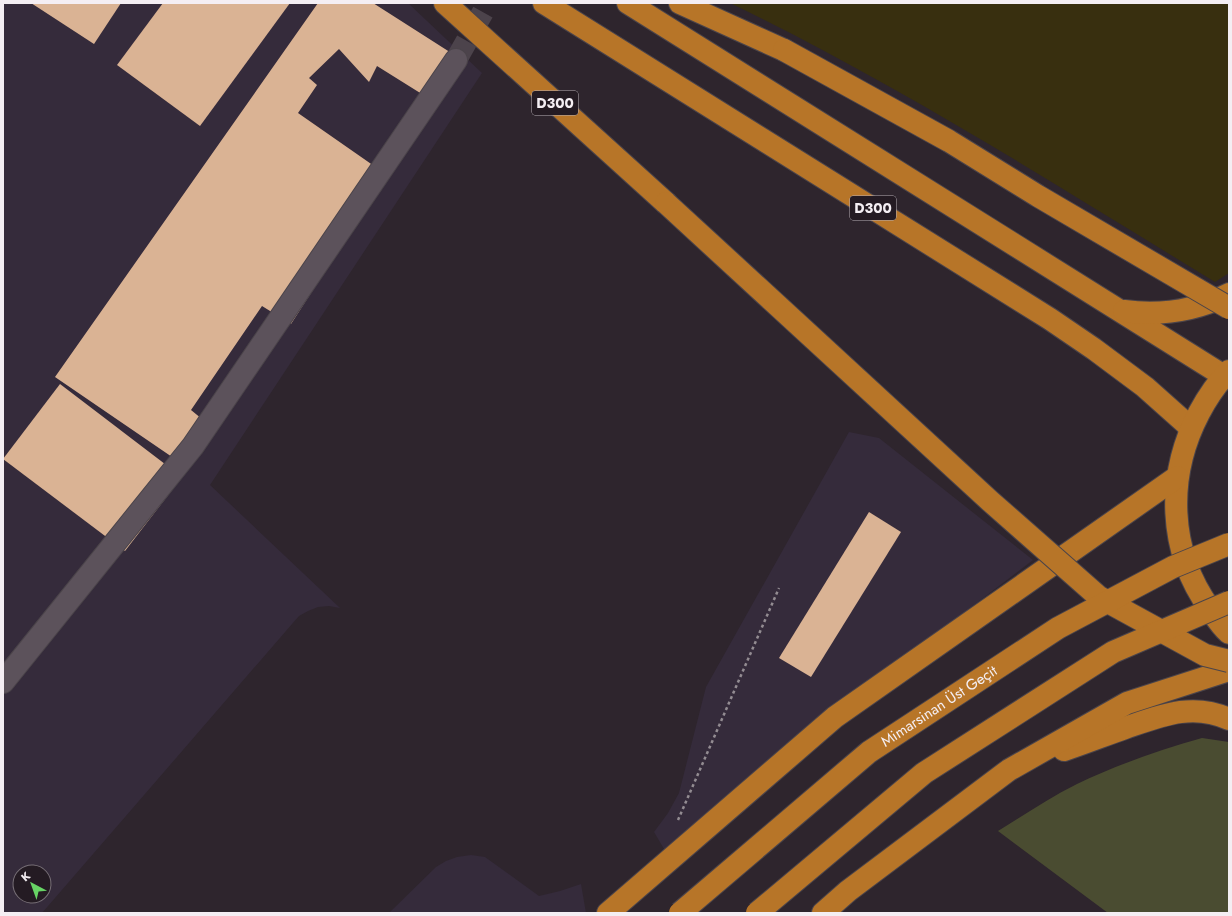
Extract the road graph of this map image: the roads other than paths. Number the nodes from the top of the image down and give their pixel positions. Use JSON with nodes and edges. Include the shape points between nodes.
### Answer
{"nodes":[{"id":1,"x":445,"y":3,"type":"edge"},
{"id":2,"x":544,"y":3,"type":"edge"},
{"id":3,"x":628,"y":3,"type":"edge"},
{"id":4,"x":680,"y":3,"type":"edge"},
{"id":5,"x":456,"y":60,"type":"tunnel mouth"},
{"id":6,"x":1229,"y":294,"type":"edge"},
{"id":7,"x":1229,"y":308,"type":"edge"},
{"id":8,"x":1119,"y":310,"type":"junction"},
{"id":9,"x":1226,"y":374,"type":"edge"},
{"id":10,"x":1191,"y":428,"type":"junction"},
{"id":11,"x":1177,"y":477,"type":"junction"},
{"id":12,"x":1229,"y":544,"type":"edge"},
{"id":13,"x":1229,"y":602,"type":"edge"},
{"id":14,"x":1229,"y":633,"type":"edge"},
{"id":15,"x":1229,"y":661,"type":"edge"},
{"id":16,"x":1229,"y":670,"type":"edge"},
{"id":17,"x":3,"y":682,"type":"edge"},
{"id":18,"x":1229,"y":719,"type":"edge"},
{"id":19,"x":1009,"y":770,"type":"junction"},
{"id":20,"x":608,"y":913,"type":"edge"},
{"id":21,"x":680,"y":913,"type":"edge"},
{"id":22,"x":757,"y":913,"type":"edge"},
{"id":23,"x":823,"y":913,"type":"edge"}],
"edges":[{"from":1,"to":15,"type":"highway","number":"D300","bridge":true,"via":[[990,502],[1099,597],[1205,655]]},
{"from":2,"to":10,"type":"highway","number":"D300","via":[[1050,319],[1145,387]]},
{"from":3,"to":8,"type":"highway","number":"D300"},
{"from":4,"to":7,"type":"highway","bridge":true,"via":[[784,50],[949,141]]},
{"from":5,"to":17,"type":"street","via":[[193,446]]},
{"from":6,"to":8,"type":"highway","via":[[1198,308],[1178,312],[1159,314]]},
{"from":8,"to":9,"type":"highway","number":"D300"},
{"from":9,"to":10,"type":"highway","via":[[1205,400]]},
{"from":10,"to":11,"type":"highway"},
{"from":11,"to":14,"type":"highway","via":[[1176,518],[1184,558],[1199,595]]},
{"from":11,"to":20,"type":"highway","via":[[835,717]]},
{"from":12,"to":21,"type":"highway","name":"Mimarsinan Üst Geçit","bridge":true,"via":[[1173,567],[1058,628],[869,752]]},
{"from":13,"to":22,"type":"highway","bridge":true,"via":[[1113,652],[924,773]]},
{"from":16,"to":19,"type":"highway","via":[[1127,703]]},
{"from":18,"to":19,"type":"highway","via":[[1198,711],[1160,715]]},
{"from":19,"to":23,"type":"highway","via":[[848,891]]}]}
